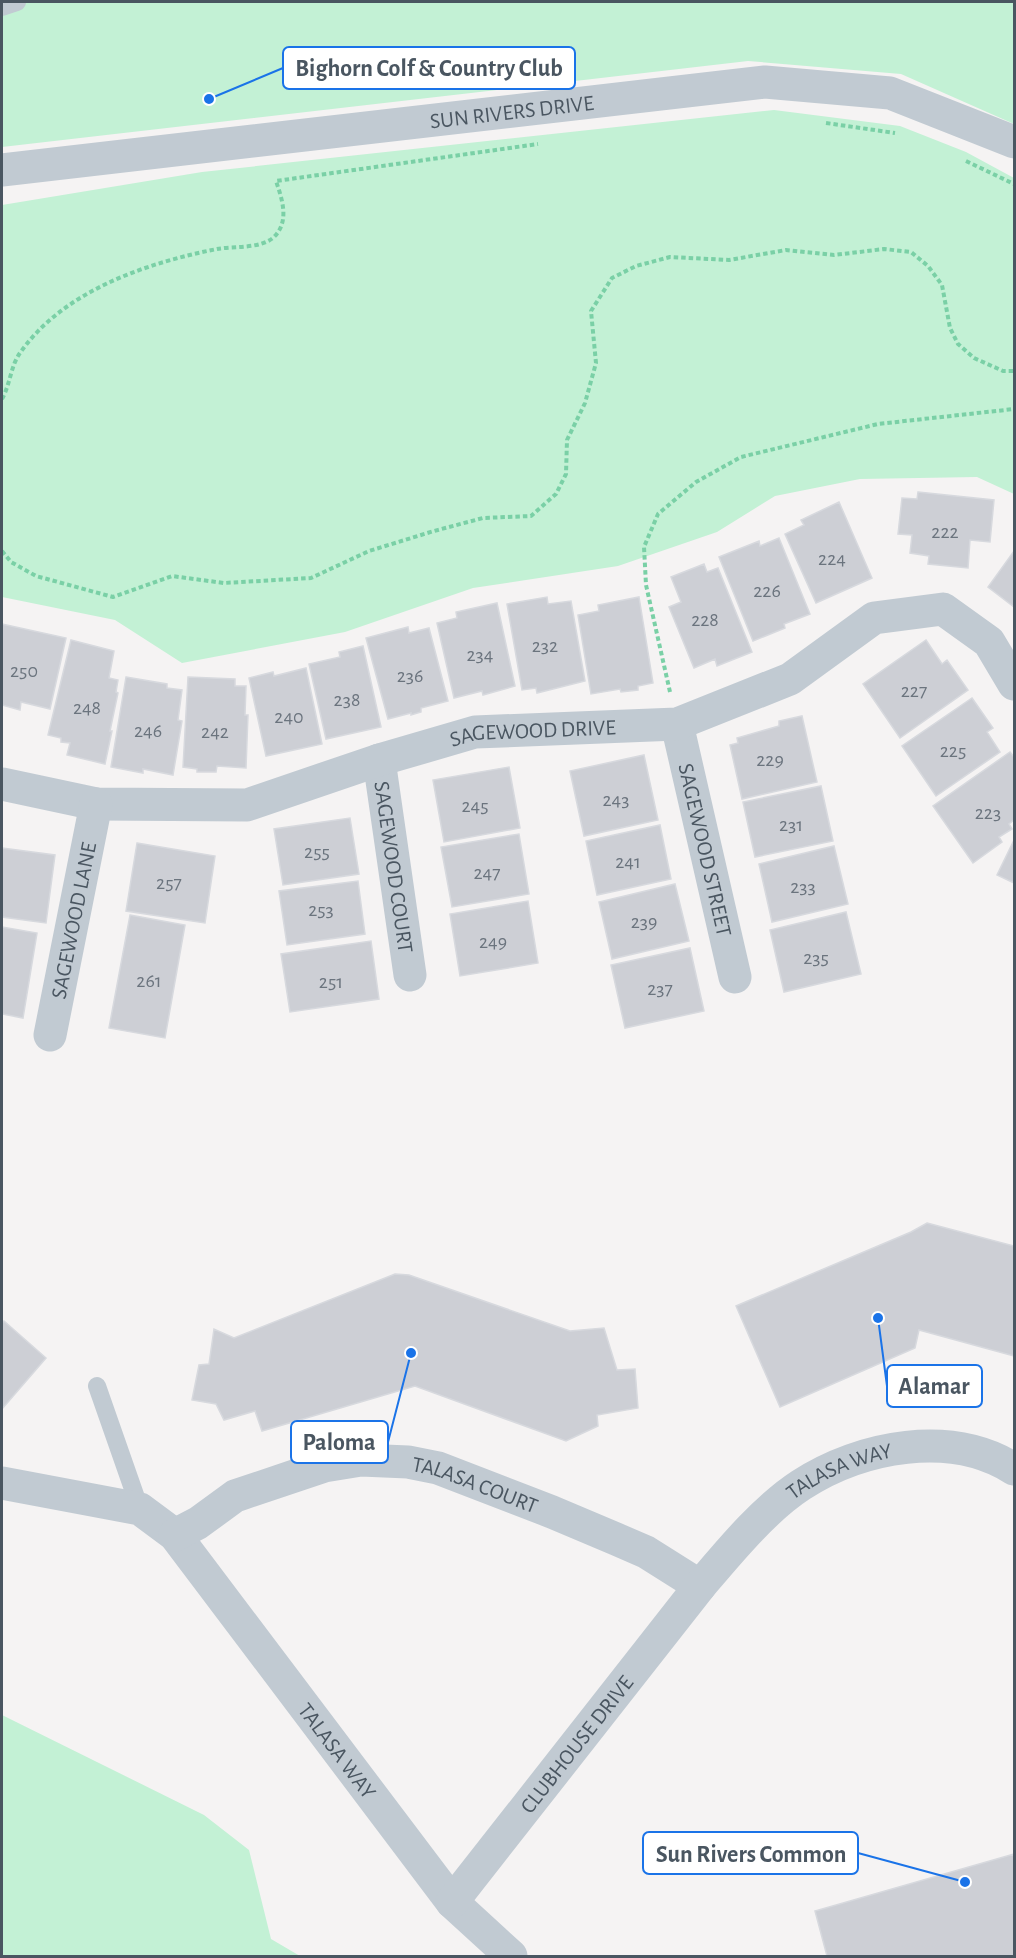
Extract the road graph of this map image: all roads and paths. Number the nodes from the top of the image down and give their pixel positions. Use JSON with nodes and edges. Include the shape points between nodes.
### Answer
{"nodes":[{"id":1,"x":17,"y":2,"type":"edge"},
{"id":2,"x":2,"y":7,"type":"edge"},
{"id":3,"x":819,"y":123,"type":"dead end"},
{"id":4,"x":905,"y":137,"type":"dead end"},
{"id":5,"x":1014,"y":142,"type":"edge"},
{"id":6,"x":549,"y":143,"type":"dead end"},
{"id":7,"x":963,"y":160,"type":"dead end"},
{"id":8,"x":2,"y":170,"type":"edge"},
{"id":9,"x":1014,"y":184,"type":"edge"},
{"id":10,"x":1014,"y":371,"type":"edge"},
{"id":11,"x":2,"y":399,"type":"edge"},
{"id":12,"x":1014,"y":409,"type":"edge"},
{"id":13,"x":2,"y":551,"type":"edge"},
{"id":14,"x":1014,"y":684,"type":"edge"},
{"id":15,"x":677,"y":724,"type":"junction"},
{"id":16,"x":379,"y":760,"type":"junction"},
{"id":17,"x":2,"y":784,"type":"edge"},
{"id":18,"x":96,"y":804,"type":"junction"},
{"id":19,"x":410,"y":975,"type":"dead end"},
{"id":20,"x":735,"y":977,"type":"dead end"},
{"id":21,"x":50,"y":1035,"type":"dead end"},
{"id":22,"x":98,"y":1386,"type":"dead end"},
{"id":23,"x":1014,"y":1469,"type":"edge"},
{"id":24,"x":2,"y":1483,"type":"edge"},
{"id":25,"x":140,"y":1509,"type":"junction"},
{"id":26,"x":175,"y":1535,"type":"junction"},
{"id":27,"x":700,"y":1586,"type":"junction"},
{"id":28,"x":452,"y":1902,"type":"junction"},
{"id":29,"x":511,"y":1956,"type":"edge"}],
"edges":[{"from":1,"to":2,"type":"lane"},
{"from":3,"to":4,"type":"path"},
{"from":5,"to":8,"type":"street","name":"SUN RIVERS DRIVE","via":[[890,93],[765,82]]},
{"from":6,"to":11,"type":"path","via":[[276,181],[284,205],[281,226],[273,238],[260,244],[174,258],[110,281],[55,315],[18,354]]},
{"from":7,"to":9,"type":"path"},
{"from":10,"to":13,"type":"path","via":[[1003,371],[974,358],[958,344],[950,328],[942,285],[911,252],[884,249],[834,255],[786,250],[729,260],[670,257],[636,266],[612,278],[591,311],[596,363],[585,403],[567,440],[566,474],[556,494],[531,516],[483,518],[434,531],[369,551],[311,578],[224,583],[172,576],[113,597],[36,576],[11,562]]},
{"from":12,"to":15,"type":"path","via":[[878,424],[741,457],[696,482],[658,514],[644,547],[646,585]]},
{"from":14,"to":15,"type":"street","name":"SAGEWOOD DRIVE","via":[[989,642],[943,609],[874,618],[790,679]]},
{"from":15,"to":16,"type":"street","name":"SAGEWOOD DRIVE","via":[[475,732]]},
{"from":15,"to":20,"type":"street","name":"SAGEWOOD STREET"},
{"from":16,"to":18,"type":"street","name":"SAGEWOOD DRIVE","via":[[247,805]]},
{"from":16,"to":19,"type":"street","name":"SAGEWOOD COURT"},
{"from":17,"to":18,"type":"street","name":"SAGEWOOD DRIVE"},
{"from":18,"to":21,"type":"street","name":"SAGEWOOD LANE"},
{"from":22,"to":25,"type":"lane"},
{"from":23,"to":27,"type":"street","name":"TALASA WAY","via":[[985,1454],[956,1448],[908,1448],[852,1460],[785,1497]]},
{"from":24,"to":25,"type":"street"},
{"from":25,"to":26,"type":"street","name":"TALASA WAY"},
{"from":26,"to":27,"type":"street","name":"TALASA COURT","via":[[235,1496],[324,1466],[361,1460],[408,1462],[438,1468],[616,1539],[646,1552]]},
{"from":26,"to":28,"type":"street","name":"TALASA WAY"},
{"from":27,"to":28,"type":"street","name":"CLUBHOUSE DRIVE"},
{"from":28,"to":29,"type":"street","name":"TALASA WAY"}]}
